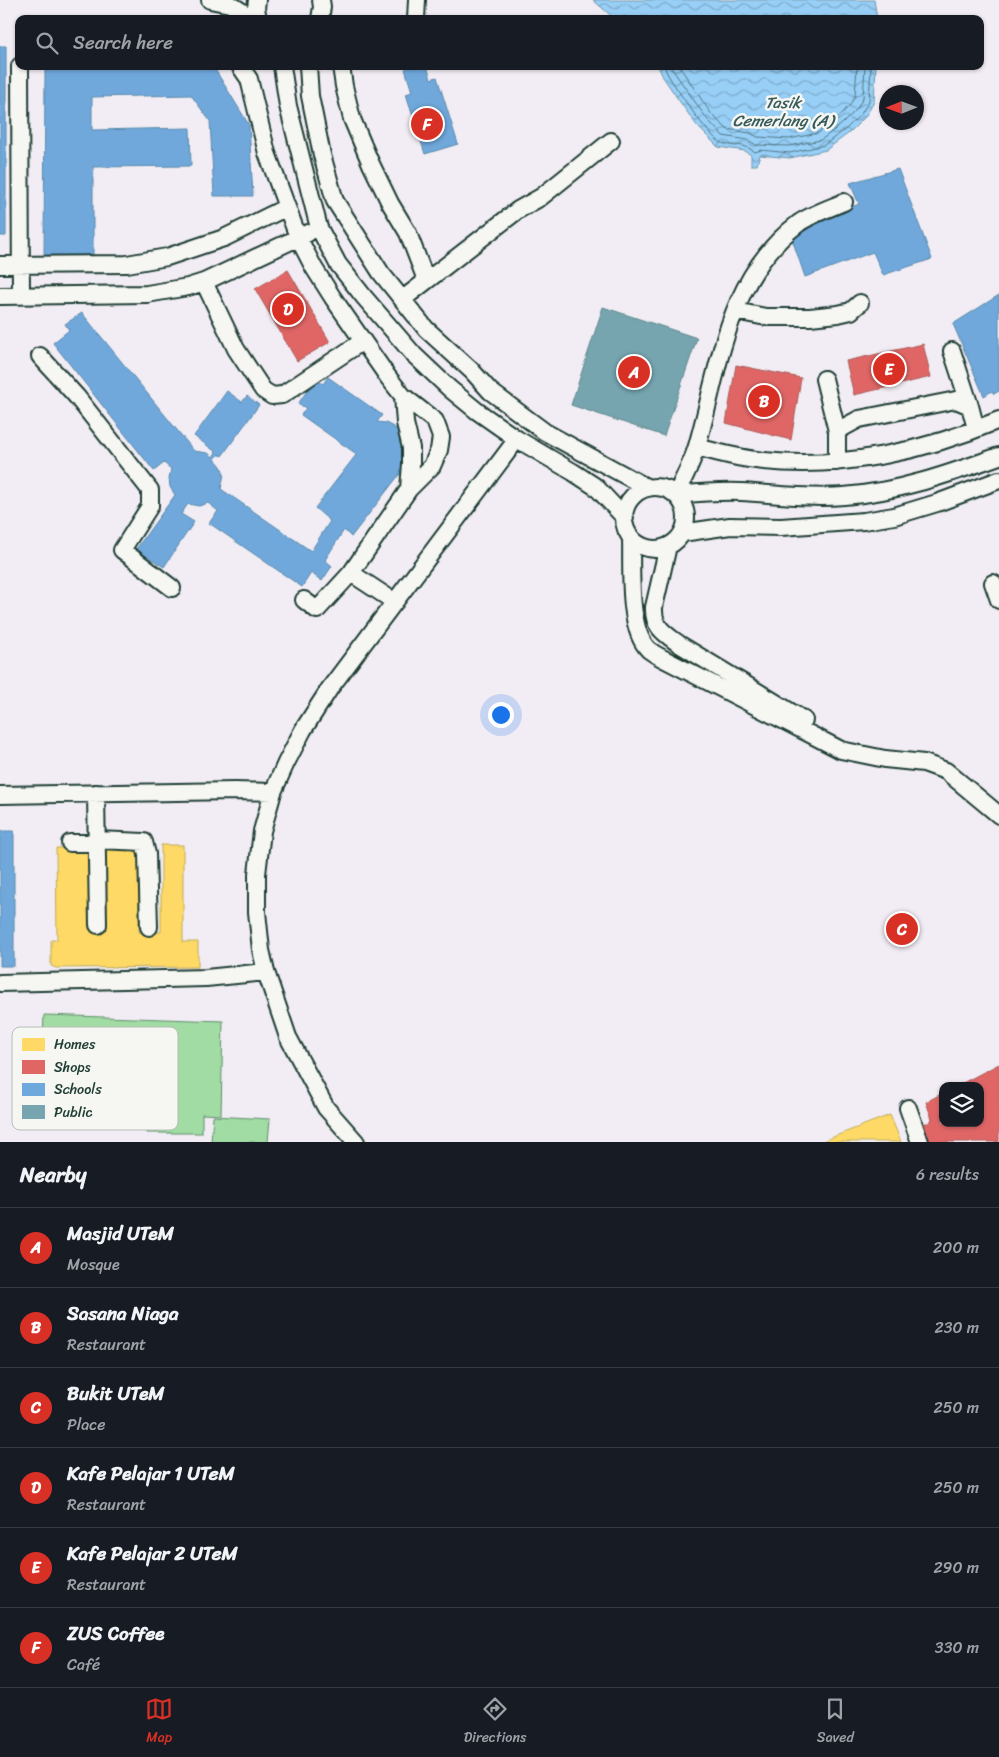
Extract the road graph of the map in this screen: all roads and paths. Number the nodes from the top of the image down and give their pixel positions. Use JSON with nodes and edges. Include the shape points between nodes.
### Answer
{"nodes":[{"id":1,"x":210,"y":0,"type":"edge"},
{"id":2,"x":257,"y":0,"type":"edge"},
{"id":3,"x":321,"y":0,"type":"edge"},
{"id":4,"x":417,"y":0,"type":"edge"},
{"id":5,"x":247,"y":15,"type":"edge"},
{"id":6,"x":257,"y":15,"type":"edge"},
{"id":7,"x":321,"y":15,"type":"edge"},
{"id":8,"x":416,"y":15,"type":"edge"},
{"id":9,"x":20,"y":70,"type":"edge"},
{"id":10,"x":243,"y":70,"type":"edge"},
{"id":11,"x":283,"y":70,"type":"edge"},
{"id":12,"x":308,"y":70,"type":"edge"},
{"id":13,"x":341,"y":70,"type":"edge"},
{"id":14,"x":611,"y":141,"type":"dead end"},
{"id":15,"x":844,"y":202,"type":"dead end"},
{"id":16,"x":287,"y":207,"type":"junction"},
{"id":17,"x":319,"y":228,"type":"junction"},
{"id":18,"x":298,"y":237,"type":"junction"},
{"id":19,"x":0,"y":265,"type":"edge"},
{"id":20,"x":21,"y":266,"type":"junction"},
{"id":21,"x":426,"y":280,"type":"junction"},
{"id":22,"x":204,"y":282,"type":"junction"},
{"id":23,"x":0,"y":296,"type":"edge"},
{"id":24,"x":21,"y":296,"type":"junction"},
{"id":25,"x":403,"y":299,"type":"junction"},
{"id":26,"x":860,"y":303,"type":"dead end"},
{"id":27,"x":735,"y":311,"type":"junction"},
{"id":28,"x":362,"y":341,"type":"junction"},
{"id":29,"x":952,"y":351,"type":"dead end"},
{"id":30,"x":40,"y":356,"type":"dead end"},
{"id":31,"x":824,"y":380,"type":"dead end"},
{"id":32,"x":403,"y":396,"type":"junction"},
{"id":33,"x":970,"y":406,"type":"junction"},
{"id":34,"x":999,"y":420,"type":"edge"},
{"id":35,"x":976,"y":429,"type":"junction"},
{"id":36,"x":837,"y":431,"type":"junction"},
{"id":37,"x":517,"y":439,"type":"junction"},
{"id":38,"x":697,"y":447,"type":"junction"},
{"id":39,"x":999,"y":456,"type":"edge"},
{"id":40,"x":837,"y":462,"type":"junction"},
{"id":41,"x":999,"y":480,"type":"edge"},
{"id":42,"x":648,"y":488,"type":"junction"},
{"id":43,"x":410,"y":490,"type":"junction"},
{"id":44,"x":676,"y":495,"type":"junction"},
{"id":45,"x":625,"y":518,"type":"junction"},
{"id":46,"x":682,"y":532,"type":"junction"},
{"id":47,"x":631,"y":537,"type":"junction"},
{"id":48,"x":668,"y":546,"type":"junction"},
{"id":49,"x":350,"y":573,"type":"junction"},
{"id":50,"x":993,"y":583,"type":"dead end"},
{"id":51,"x":172,"y":588,"type":"dead end"},
{"id":52,"x":304,"y":600,"type":"dead end"},
{"id":53,"x":999,"y":600,"type":"edge"},
{"id":54,"x":395,"y":602,"type":"junction"},
{"id":55,"x":841,"y":750,"type":"junction"},
{"id":56,"x":274,"y":792,"type":"junction"},
{"id":57,"x":96,"y":793,"type":"junction"},
{"id":58,"x":0,"y":795,"type":"edge"},
{"id":59,"x":999,"y":815,"type":"edge"},
{"id":60,"x":98,"y":840,"type":"junction"},
{"id":61,"x":70,"y":843,"type":"dead end"},
{"id":62,"x":98,"y":925,"type":"dead end"},
{"id":63,"x":149,"y":927,"type":"dead end"},
{"id":64,"x":266,"y":972,"type":"junction"},
{"id":65,"x":0,"y":982,"type":"edge"},
{"id":66,"x":908,"y":1108,"type":"dead end"},
{"id":67,"x":356,"y":1142,"type":"edge"},
{"id":68,"x":920,"y":1142,"type":"edge"}],
"edges":[{"from":1,"to":5,"type":"street","via":[[230,4]]},
{"from":2,"to":6,"type":"street"},
{"from":3,"to":7,"type":"street"},
{"from":4,"to":8,"type":"street"},
{"from":9,"to":20,"type":"street"},
{"from":10,"to":16,"type":"street","via":[[249,79],[267,153]]},
{"from":11,"to":17,"type":"street","via":[[288,106]]},
{"from":12,"to":25,"type":"street","via":[[318,138],[335,201],[381,274]]},
{"from":13,"to":21,"type":"street","via":[[352,119],[371,164],[408,234]]},
{"from":14,"to":21,"type":"street","via":[[541,197],[518,210]]},
{"from":15,"to":27,"type":"street","via":[[801,222],[776,243],[755,269]]},
{"from":16,"to":18,"type":"street"},
{"from":16,"to":20,"type":"street","via":[[224,238],[166,257],[127,264]]},
{"from":17,"to":18,"type":"street"},
{"from":17,"to":37,"type":"street","via":[[338,264],[414,355],[450,389]]},
{"from":18,"to":22,"type":"street"},
{"from":18,"to":28,"type":"street","via":[[314,268]]},
{"from":19,"to":20,"type":"street"},
{"from":20,"to":24,"type":"street"},
{"from":21,"to":25,"type":"street"},
{"from":22,"to":24,"type":"street","via":[[147,294]]},
{"from":22,"to":28,"type":"street","via":[[236,349],[263,390],[272,396],[282,395]]},
{"from":23,"to":24,"type":"street"},
{"from":25,"to":42,"type":"street","via":[[426,329],[490,391],[545,432]]},
{"from":26,"to":27,"type":"street","via":[[838,314],[810,317],[766,317]]},
{"from":27,"to":38,"type":"street","via":[[724,340]]},
{"from":28,"to":32,"type":"street"},
{"from":29,"to":33,"type":"street"},
{"from":30,"to":51,"type":"street","via":[[77,397],[150,490],[150,506],[122,550]]},
{"from":31,"to":36,"type":"street"},
{"from":32,"to":43,"type":"street","via":[[411,448]]},
{"from":32,"to":43,"type":"street","via":[[435,421],[441,437],[432,466]]},
{"from":33,"to":35,"type":"street"},
{"from":33,"to":36,"type":"street","via":[[956,400],[859,419]]},
{"from":34,"to":35,"type":"street"},
{"from":35,"to":40,"type":"street","via":[[897,453]]},
{"from":36,"to":40,"type":"street"},
{"from":37,"to":45,"type":"street","via":[[596,487]]},
{"from":37,"to":54,"type":"street"},
{"from":38,"to":40,"type":"street","via":[[764,461]]},
{"from":38,"to":44,"type":"street"},
{"from":39,"to":44,"type":"street","via":[[927,481],[880,492],[842,496],[739,492]]},
{"from":41,"to":46,"type":"street","via":[[937,503],[864,521],[781,527],[730,526]]},
{"from":42,"to":44,"type":"street","via":[[668,489]]},
{"from":42,"to":45,"type":"street","via":[[631,499]]},
{"from":43,"to":49,"type":"street"},
{"from":44,"to":46,"type":"street","via":[[686,512]]},
{"from":45,"to":47,"type":"street"},
{"from":46,"to":48,"type":"street"},
{"from":47,"to":48,"type":"street","via":[[648,548]]},
{"from":47,"to":55,"type":"street","via":[[633,602],[638,632],[648,649]]},
{"from":48,"to":55,"type":"street","via":[[653,616],[660,630],[818,728]]},
{"from":49,"to":52,"type":"street","via":[[317,610]]},
{"from":49,"to":54,"type":"street"},
{"from":50,"to":53,"type":"street"},
{"from":54,"to":56,"type":"street","via":[[330,688],[303,730]]},
{"from":55,"to":59,"type":"street","via":[[924,763],[946,772]]},
{"from":56,"to":57,"type":"street"},
{"from":56,"to":64,"type":"street","via":[[262,831],[257,874],[257,912]]},
{"from":57,"to":58,"type":"street"},
{"from":57,"to":60,"type":"street"},
{"from":60,"to":61,"type":"street"},
{"from":60,"to":62,"type":"street"},
{"from":60,"to":63,"type":"street","via":[[144,842]]},
{"from":64,"to":65,"type":"street","via":[[206,978]]},
{"from":64,"to":67,"type":"street","via":[[292,1045],[326,1108]]},
{"from":66,"to":68,"type":"street"}]}
